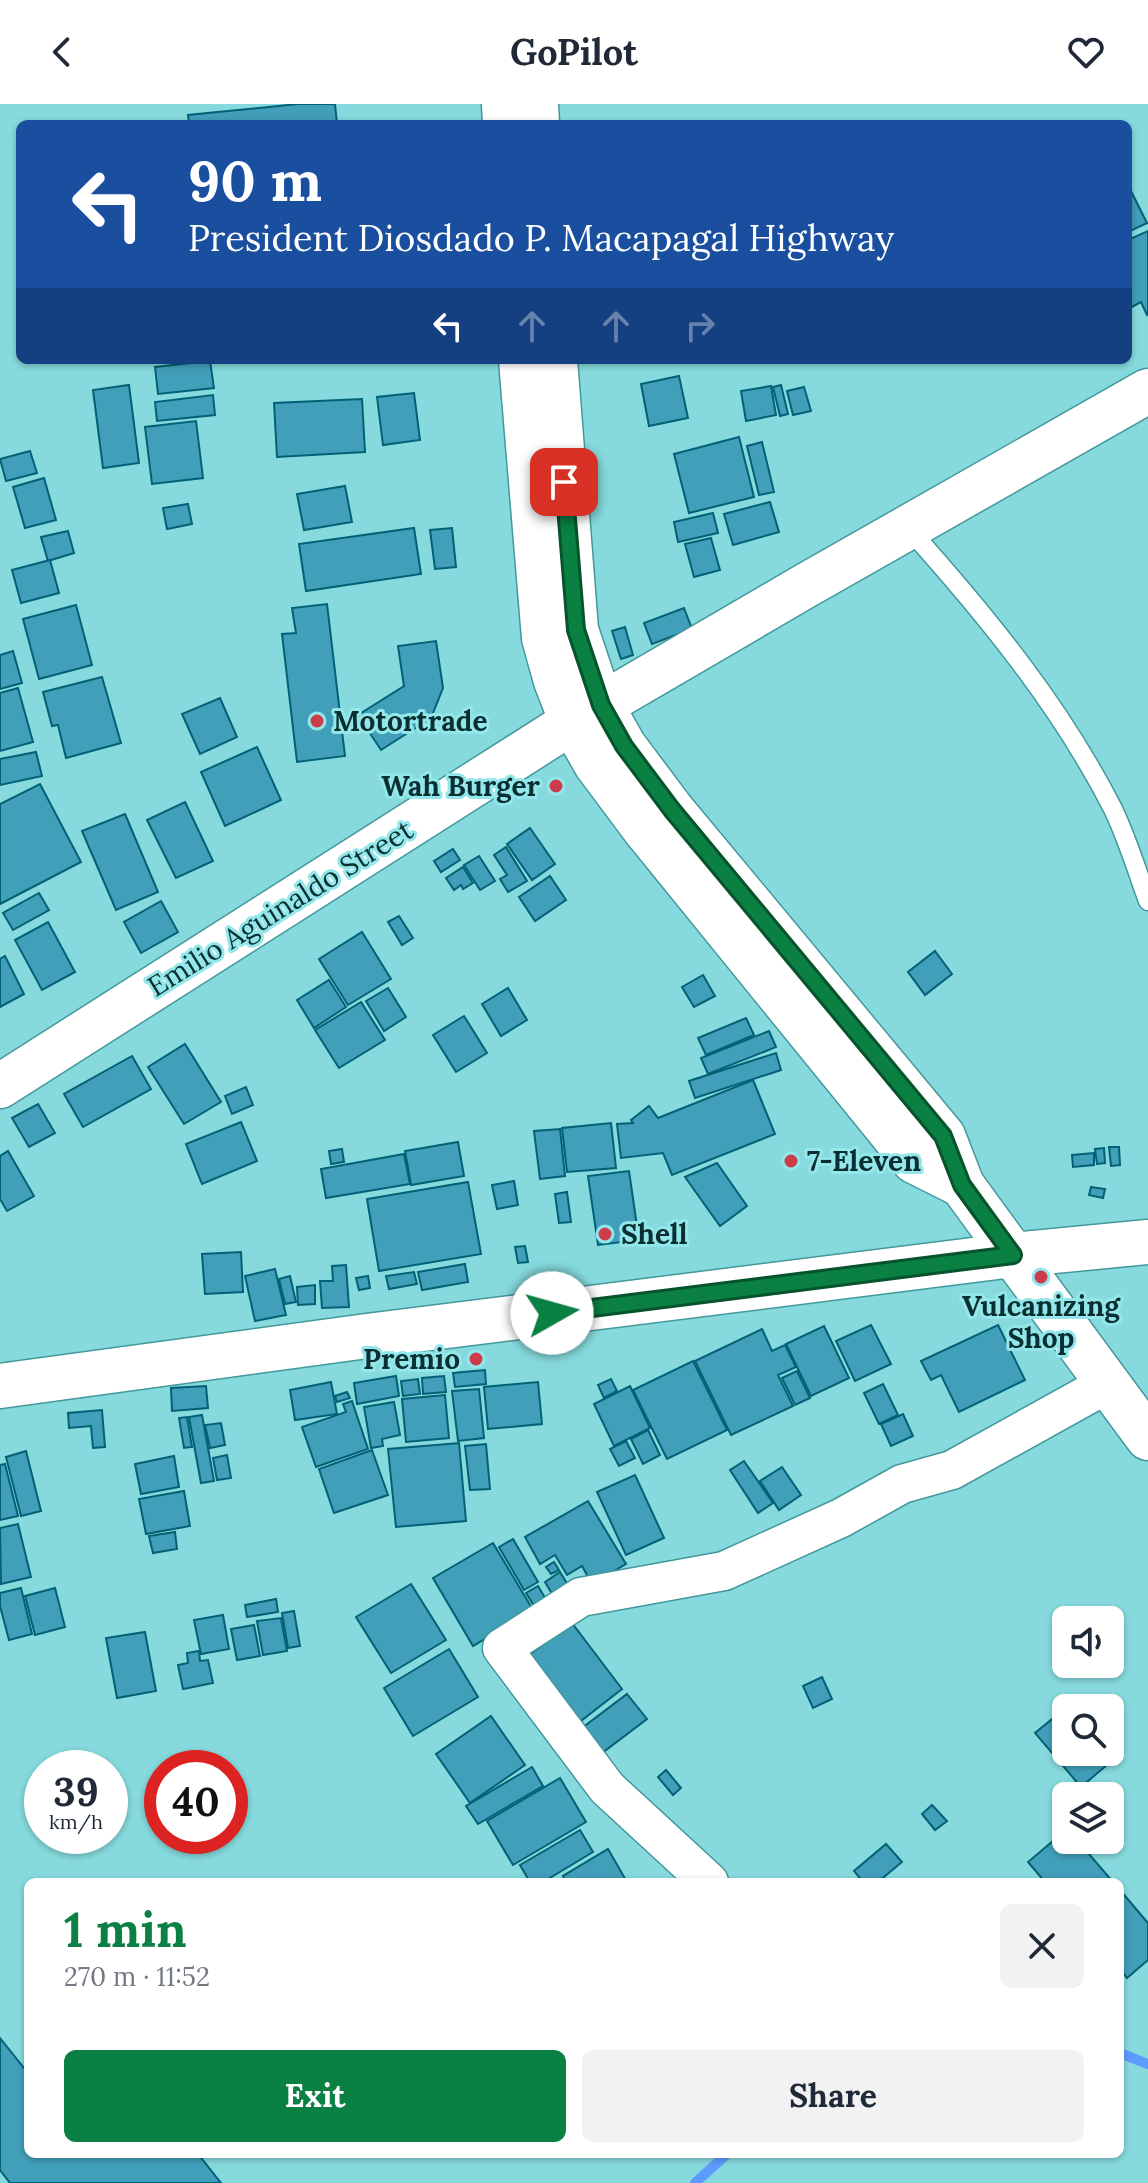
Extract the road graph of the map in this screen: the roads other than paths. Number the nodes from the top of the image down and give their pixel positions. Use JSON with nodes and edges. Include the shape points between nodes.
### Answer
{"nodes":[{"id":1,"x":522,"y":364,"type":"edge"},
{"id":2,"x":555,"y":364,"type":"edge"},
{"id":3,"x":1148,"y":391,"type":"edge"},
{"id":4,"x":545,"y":456,"type":"junction"},
{"id":5,"x":908,"y":528,"type":"junction"},
{"id":6,"x":587,"y":714,"type":"junction"},
{"id":7,"x":1148,"y":901,"type":"edge"},
{"id":8,"x":0,"y":1086,"type":"edge"},
{"id":9,"x":1148,"y":1242,"type":"edge"},
{"id":10,"x":1013,"y":1255,"type":"junction"},
{"id":11,"x":1107,"y":1384,"type":"junction"},
{"id":12,"x":0,"y":1386,"type":"edge"},
{"id":13,"x":1148,"y":1438,"type":"edge"},
{"id":14,"x":705,"y":1878,"type":"edge"}],
"edges":[{"from":1,"to":4,"type":"main road"},
{"from":2,"to":4,"type":"main road"},
{"from":3,"to":5,"type":"main road","name":"Emilio Aguinaldo Street"},
{"from":4,"to":6,"type":"main road"},
{"from":5,"to":6,"type":"main road","name":"Emilio Aguinaldo Street"},
{"from":5,"to":7,"type":"lane","via":[[995,629],[1081,752],[1114,812]]},
{"from":6,"to":8,"type":"main road","name":"Emilio Aguinaldo Street"},
{"from":6,"to":10,"type":"main road","via":[[624,746],[943,1136],[962,1185]]},
{"from":9,"to":10,"type":"main road"},
{"from":10,"to":11,"type":"main road"},
{"from":10,"to":12,"type":"main road"},
{"from":11,"to":13,"type":"main road"},
{"from":11,"to":14,"type":"street","via":[[952,1470],[902,1484],[724,1571],[581,1597],[502,1648],[607,1788]]}]}
